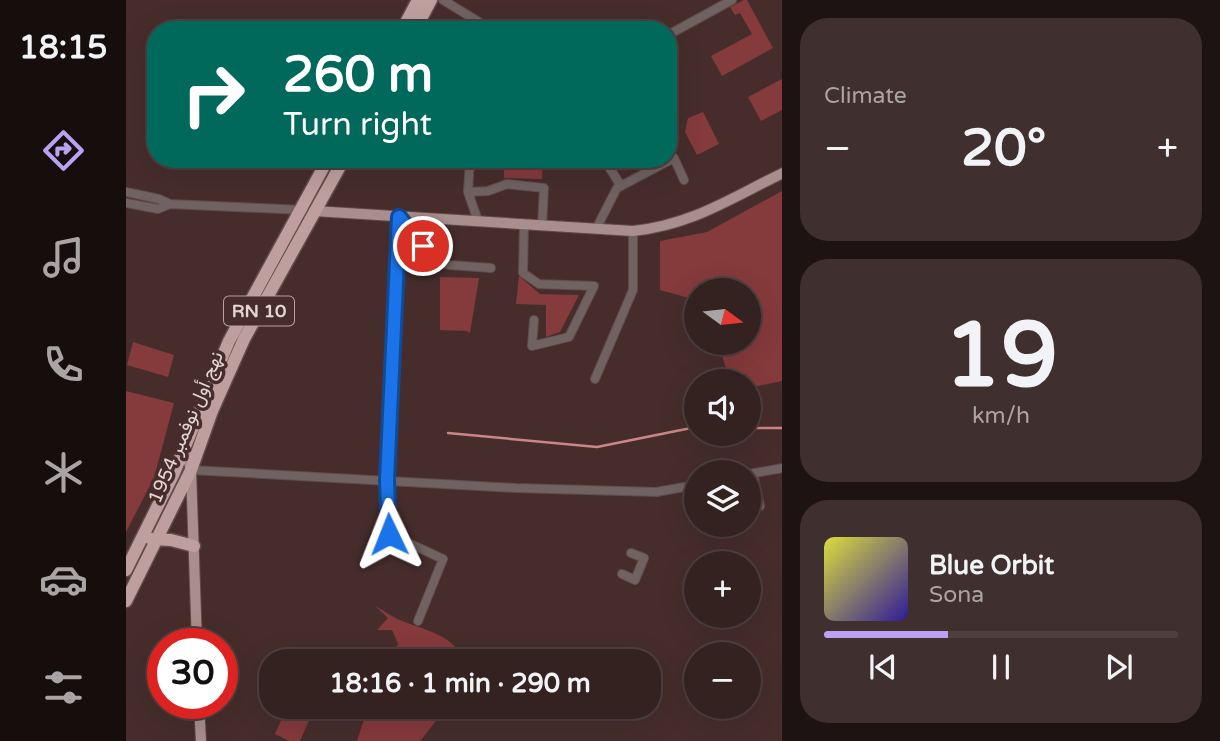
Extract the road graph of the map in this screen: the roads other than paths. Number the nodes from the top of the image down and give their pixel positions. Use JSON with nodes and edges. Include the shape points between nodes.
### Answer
{"nodes":[{"id":1,"x":418,"y":0,"type":"edge"},
{"id":2,"x":431,"y":0,"type":"edge"},
{"id":3,"x":443,"y":0,"type":"edge"},
{"id":4,"x":732,"y":0,"type":"edge"},
{"id":5,"x":407,"y":21,"type":"edge"},
{"id":6,"x":420,"y":21,"type":"edge"},
{"id":7,"x":477,"y":21,"type":"edge"},
{"id":8,"x":677,"y":30,"type":"edge"},
{"id":9,"x":677,"y":165,"type":"edge"},
{"id":10,"x":323,"y":168,"type":"edge"},
{"id":11,"x":339,"y":168,"type":"edge"},
{"id":12,"x":469,"y":168,"type":"edge"},
{"id":13,"x":610,"y":168,"type":"edge"},
{"id":14,"x":655,"y":168,"type":"edge"},
{"id":15,"x":782,"y":173,"type":"edge"},
{"id":16,"x":684,"y":180,"type":"dead end"},
{"id":17,"x":621,"y":186,"type":"junction"},
{"id":18,"x":126,"y":192,"type":"edge"},
{"id":19,"x":468,"y":192,"type":"junction"},
{"id":20,"x":126,"y":203,"type":"edge"},
{"id":21,"x":170,"y":204,"type":"junction"},
{"id":22,"x":299,"y":210,"type":"junction"},
{"id":23,"x":314,"y":211,"type":"junction"},
{"id":24,"x":399,"y":217,"type":"junction"},
{"id":25,"x":478,"y":221,"type":"junction"},
{"id":26,"x":599,"y":223,"type":"dead end"},
{"id":27,"x":524,"y":225,"type":"junction"},
{"id":28,"x":542,"y":225,"type":"junction"},
{"id":29,"x":633,"y":231,"type":"junction"},
{"id":30,"x":491,"y":268,"type":"dead end"},
{"id":31,"x":534,"y":320,"type":"dead end"},
{"id":32,"x":595,"y":379,"type":"dead end"},
{"id":33,"x":185,"y":449,"type":"junction"},
{"id":34,"x":782,"y":468,"type":"edge"},
{"id":35,"x":191,"y":470,"type":"junction"},
{"id":36,"x":761,"y":472,"type":"edge"},
{"id":37,"x":387,"y":480,"type":"junction"},
{"id":38,"x":684,"y":487,"type":"edge"},
{"id":39,"x":158,"y":539,"type":"junction"},
{"id":40,"x":140,"y":542,"type":"junction"},
{"id":41,"x":188,"y":544,"type":"junction"},
{"id":42,"x":631,"y":553,"type":"dead end"},
{"id":43,"x":150,"y":556,"type":"junction"},
{"id":44,"x":126,"y":570,"type":"edge"},
{"id":45,"x":622,"y":574,"type":"dead end"},
{"id":46,"x":126,"y":601,"type":"edge"},
{"id":47,"x":418,"y":621,"type":"dead end"},
{"id":48,"x":196,"y":628,"type":"edge"},
{"id":49,"x":200,"y":719,"type":"edge"},
{"id":50,"x":201,"y":741,"type":"edge"}],
"edges":[{"from":1,"to":5,"type":"highway"},
{"from":2,"to":6,"type":"highway"},
{"from":3,"to":7,"type":"street"},
{"from":4,"to":8,"type":"street"},
{"from":9,"to":16,"type":"street"},
{"from":10,"to":22,"type":"highway","name":"نهج أول نوفمبر 1954","number":"RN 10"},
{"from":11,"to":23,"type":"highway","name":"نهج أول نوفمبر 1954","number":"RN 10"},
{"from":12,"to":19,"type":"street"},
{"from":13,"to":17,"type":"street"},
{"from":14,"to":17,"type":"street"},
{"from":15,"to":29,"type":"main road","via":[[703,214]]},
{"from":17,"to":26,"type":"street"},
{"from":18,"to":21,"type":"street"},
{"from":19,"to":25,"type":"street"},
{"from":19,"to":28,"type":"street","via":[[507,184],[544,188]]},
{"from":20,"to":21,"type":"street","via":[[158,209]]},
{"from":21,"to":22,"type":"street"},
{"from":22,"to":23,"type":"street"},
{"from":22,"to":33,"type":"highway","name":"نهج أول نوفمبر 1954","number":"RN 10","via":[[229,341]]},
{"from":23,"to":24,"type":"main road"},
{"from":23,"to":35,"type":"highway","name":"نهج أول نوفمبر 1954","number":"RN 10","via":[[244,339]]},
{"from":24,"to":25,"type":"main road"},
{"from":24,"to":30,"type":"street","via":[[434,260]]},
{"from":24,"to":37,"type":"street"},
{"from":25,"to":27,"type":"main road"},
{"from":27,"to":28,"type":"main road"},
{"from":27,"to":31,"type":"street","via":[[523,272],[539,284],[594,286],[569,337],[532,346]]},
{"from":28,"to":29,"type":"main road"},
{"from":29,"to":32,"type":"street","via":[[633,290]]},
{"from":33,"to":35,"type":"main road"},
{"from":33,"to":40,"type":"highway","name":"نهج أول نوفمبر 1954","number":"RN 10"},
{"from":34,"to":36,"type":"street"},
{"from":35,"to":37,"type":"street"},
{"from":35,"to":39,"type":"highway","name":"نهج أول نوفمبر 1954","number":"RN 10"},
{"from":35,"to":41,"type":"main road"},
{"from":37,"to":38,"type":"street","via":[[656,492]]},
{"from":37,"to":47,"type":"street","via":[[389,534],[443,559]]},
{"from":39,"to":40,"type":"highway"},
{"from":39,"to":41,"type":"highway"},
{"from":39,"to":43,"type":"highway","name":"نهج أول نوفمبر 1954","number":"RN 10"},
{"from":40,"to":44,"type":"highway","name":"نهج أول نوفمبر 1954","number":"RN 10"},
{"from":41,"to":43,"type":"highway"},
{"from":41,"to":48,"type":"main road"},
{"from":42,"to":45,"type":"street","via":[[644,558],[635,580]]},
{"from":43,"to":46,"type":"highway","name":"نهج أول نوفمبر 1954","number":"RN 10"},
{"from":49,"to":50,"type":"main road"}]}
